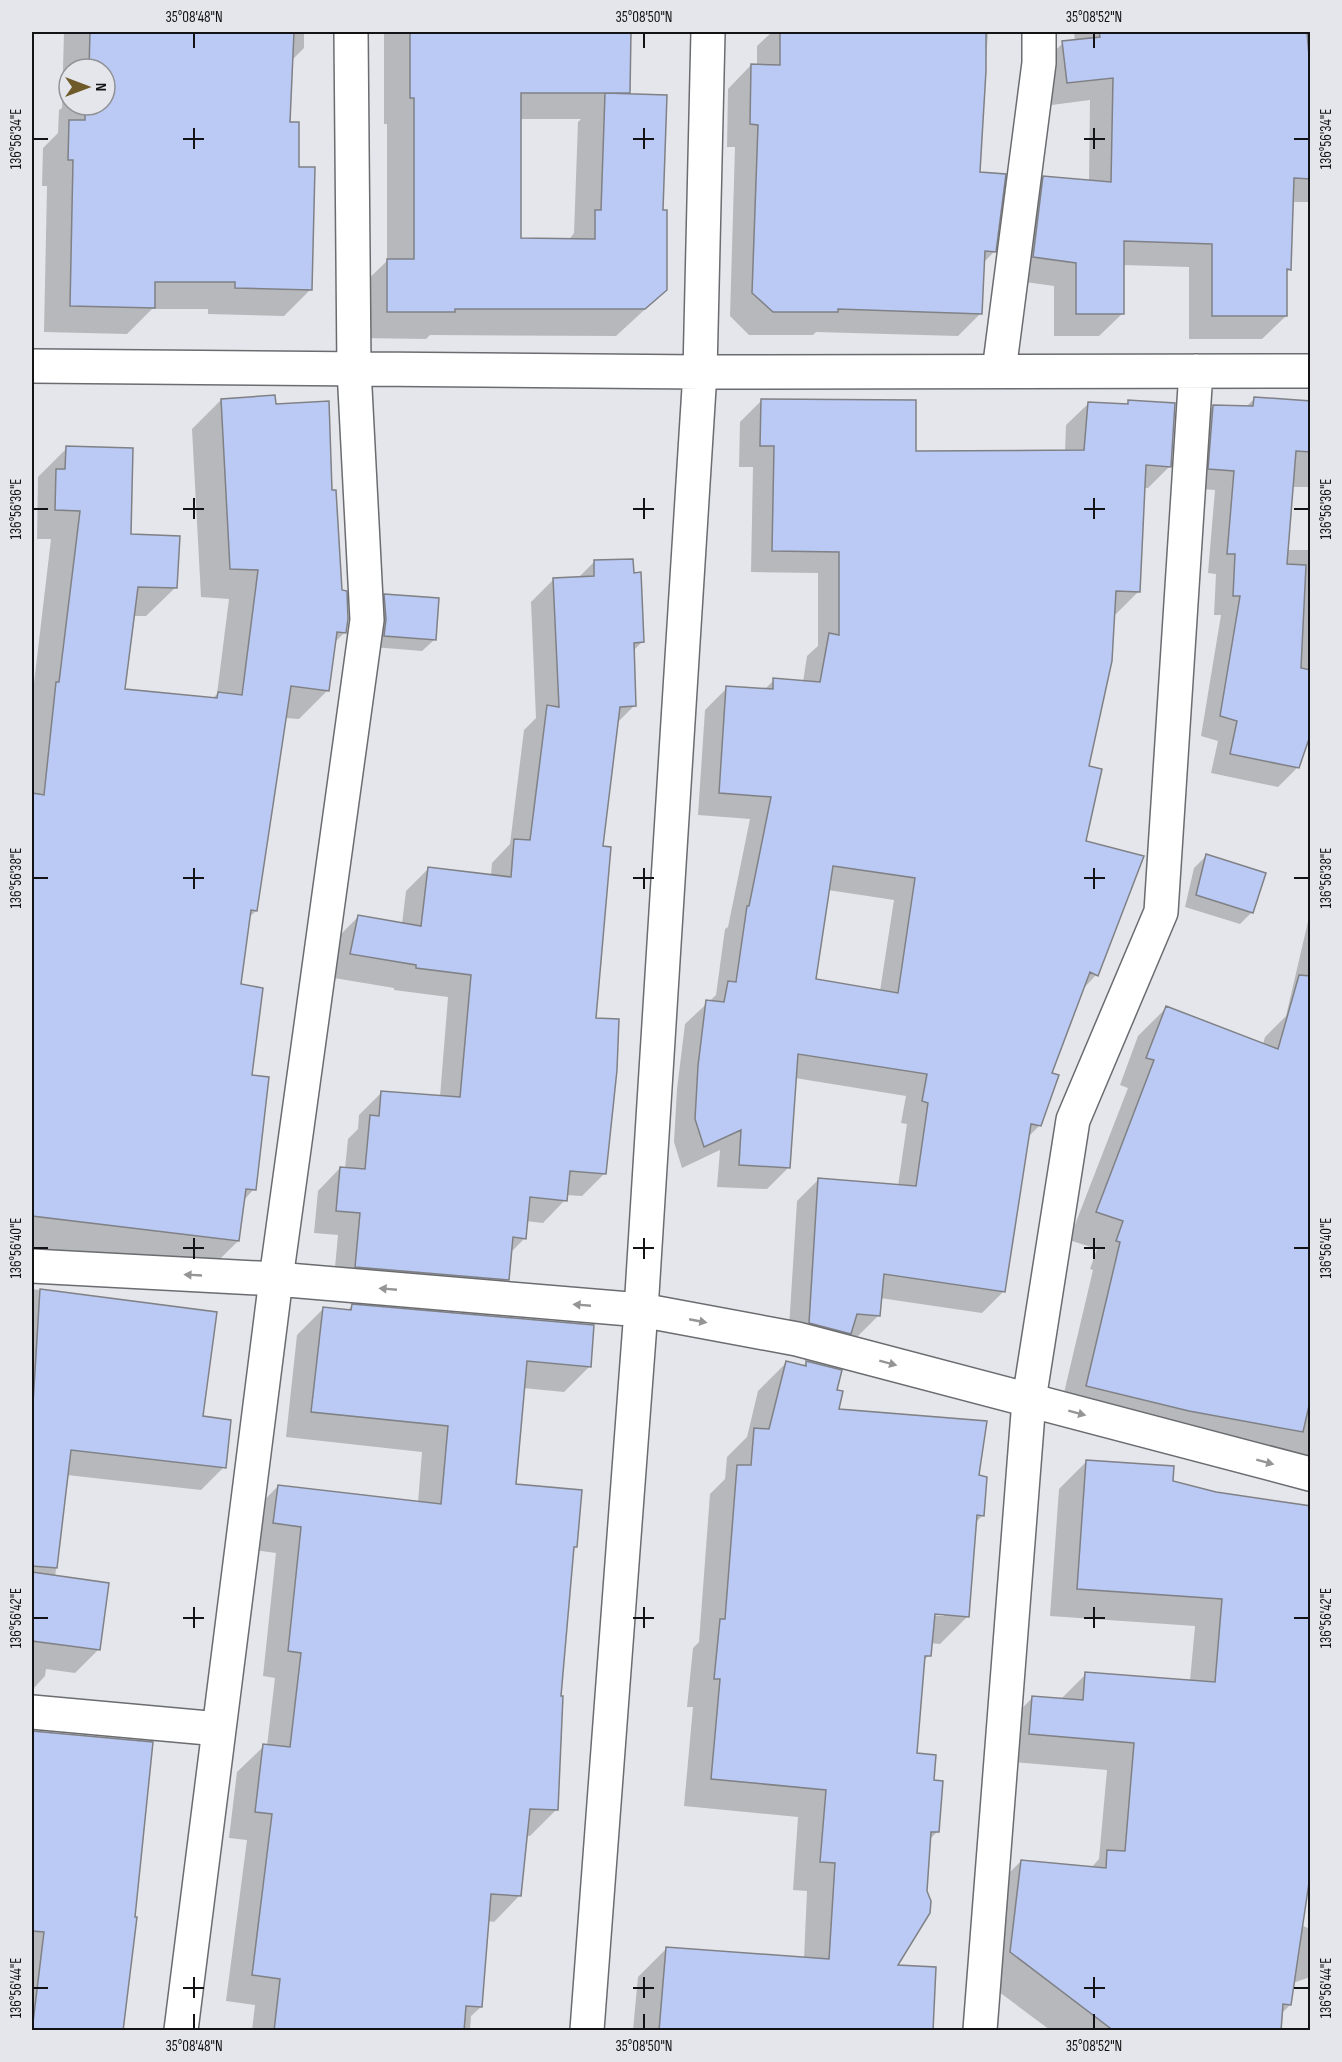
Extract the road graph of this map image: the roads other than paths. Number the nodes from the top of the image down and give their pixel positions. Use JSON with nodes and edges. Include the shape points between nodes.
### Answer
{"nodes":[{"id":1,"x":351,"y":32,"type":"edge"},
{"id":2,"x":708,"y":32,"type":"edge"},
{"id":3,"x":1039,"y":32,"type":"edge"},
{"id":4,"x":32,"y":366,"type":"edge"},
{"id":5,"x":354,"y":369,"type":"junction"},
{"id":6,"x":999,"y":371,"type":"junction"},
{"id":7,"x":1196,"y":371,"type":"junction"},
{"id":8,"x":1311,"y":371,"type":"edge"},
{"id":9,"x":700,"y":372,"type":"junction"},
{"id":10,"x":32,"y":1266,"type":"edge"},
{"id":11,"x":276,"y":1279,"type":"junction"},
{"id":12,"x":640,"y":1310,"type":"junction"},
{"id":13,"x":1029,"y":1400,"type":"junction"},
{"id":14,"x":1311,"y":1474,"type":"edge"},
{"id":15,"x":32,"y":1712,"type":"edge"},
{"id":16,"x":219,"y":1729,"type":"junction"},
{"id":17,"x":181,"y":2031,"type":"edge"},
{"id":18,"x":586,"y":2031,"type":"edge"},
{"id":19,"x":980,"y":2031,"type":"edge"}],
"edges":[{"from":1,"to":5,"type":"street"},
{"from":2,"to":9,"type":"street"},
{"from":3,"to":6,"type":"street","via":[[1039,63]]},
{"from":4,"to":5,"type":"street"},
{"from":5,"to":9,"type":"street"},
{"from":5,"to":11,"type":"street","via":[[368,620]]},
{"from":6,"to":7,"type":"street"},
{"from":6,"to":9,"type":"street"},
{"from":7,"to":8,"type":"street"},
{"from":7,"to":13,"type":"street","via":[[1161,912],[1073,1120]]},
{"from":9,"to":12,"type":"street"},
{"from":11,"to":10,"type":"street","one_way":true},
{"from":12,"to":11,"type":"street","one_way":true},
{"from":11,"to":16,"type":"street"},
{"from":12,"to":13,"type":"street","one_way":true,"via":[[797,1339]]},
{"from":12,"to":18,"type":"street"},
{"from":13,"to":14,"type":"street","one_way":true},
{"from":13,"to":19,"type":"street"},
{"from":15,"to":16,"type":"street"},
{"from":16,"to":17,"type":"street"}]}
